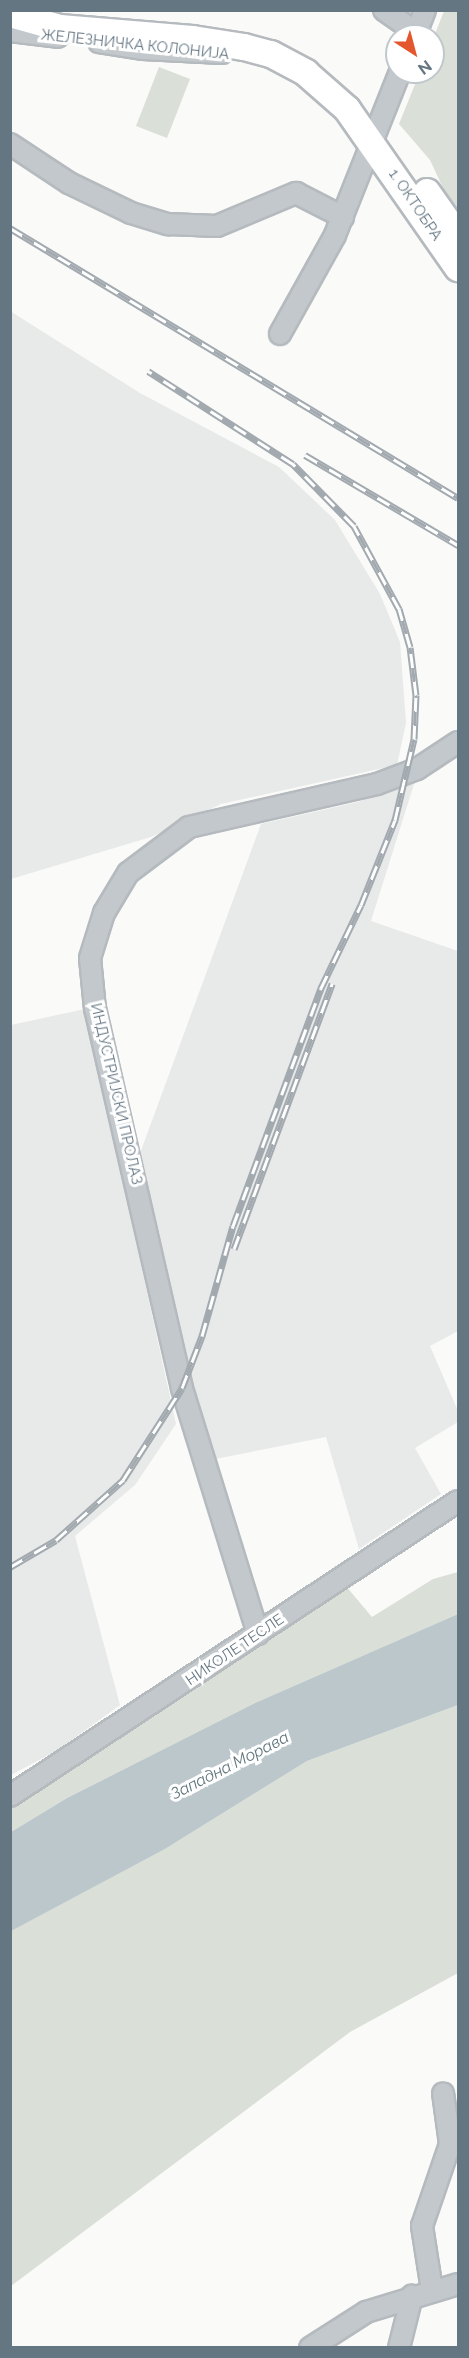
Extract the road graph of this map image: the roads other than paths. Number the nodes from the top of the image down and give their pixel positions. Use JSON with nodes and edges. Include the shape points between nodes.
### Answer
{"nodes":[{"id":1,"x":61,"y":10,"type":"edge"},
{"id":2,"x":384,"y":10,"type":"edge"},
{"id":3,"x":425,"y":10,"type":"edge"},
{"id":4,"x":10,"y":14,"type":"edge"},
{"id":5,"x":402,"y":24,"type":"edge"},
{"id":6,"x":419,"y":24,"type":"edge"},
{"id":7,"x":10,"y":31,"type":"edge"},
{"id":8,"x":395,"y":84,"type":"edge"},
{"id":9,"x":373,"y":139,"type":"junction"},
{"id":10,"x":10,"y":144,"type":"edge"},
{"id":11,"x":343,"y":217,"type":"junction"},
{"id":12,"x":459,"y":236,"type":"edge"},
{"id":13,"x":459,"y":268,"type":"edge"},
{"id":14,"x":280,"y":334,"type":"dead end"},
{"id":15,"x":459,"y":742,"type":"edge"},
{"id":16,"x":459,"y":1501,"type":"edge"},
{"id":17,"x":258,"y":1634,"type":"junction"},
{"id":18,"x":10,"y":1796,"type":"edge"},
{"id":19,"x":443,"y":2093,"type":"dead end"},
{"id":20,"x":459,"y":2284,"type":"edge"},
{"id":21,"x":432,"y":2290,"type":"junction"},
{"id":22,"x":412,"y":2296,"type":"junction"},
{"id":23,"x":310,"y":2348,"type":"edge"},
{"id":24,"x":399,"y":2348,"type":"edge"}],
"edges":[{"from":1,"to":9,"type":"main road","via":[[265,36],[305,57],[353,96]]},
{"from":2,"to":5,"type":"street"},
{"from":3,"to":6,"type":"street"},
{"from":4,"to":9,"type":"main road","via":[[60,28],[193,39],[271,54],[329,91]]},
{"from":7,"to":9,"type":"street","name":"ЖЕЛЕЗНИЧКА КОЛОНИЈА","via":[[143,49],[222,53],[255,61],[311,86]]},
{"from":8,"to":9,"type":"street"},
{"from":9,"to":11,"type":"street"},
{"from":9,"to":12,"type":"main road","name":"1. ОКТОБРА"},
{"from":9,"to":13,"type":"main road","name":"1. ОКТОБРА"},
{"from":10,"to":11,"type":"street","via":[[69,183],[131,213],[168,224],[217,226],[296,193]]},
{"from":11,"to":14,"type":"street"},
{"from":15,"to":17,"type":"street","name":"ИНДУСТРИЈСКИ ПРОЛАЗ","via":[[417,769],[377,784],[189,827],[128,873],[104,913],[90,958],[95,1009],[182,1388]]},
{"from":16,"to":17,"type":"street","name":"НИКОЛЕ ТЕСЛЕ"},
{"from":17,"to":18,"type":"street","name":"НИКОЛЕ ТЕСЛЕ"},
{"from":19,"to":21,"type":"street","via":[[450,2144],[422,2226]]},
{"from":20,"to":21,"type":"street"},
{"from":21,"to":22,"type":"street"},
{"from":22,"to":23,"type":"street","via":[[366,2312]]},
{"from":22,"to":24,"type":"street"}]}
